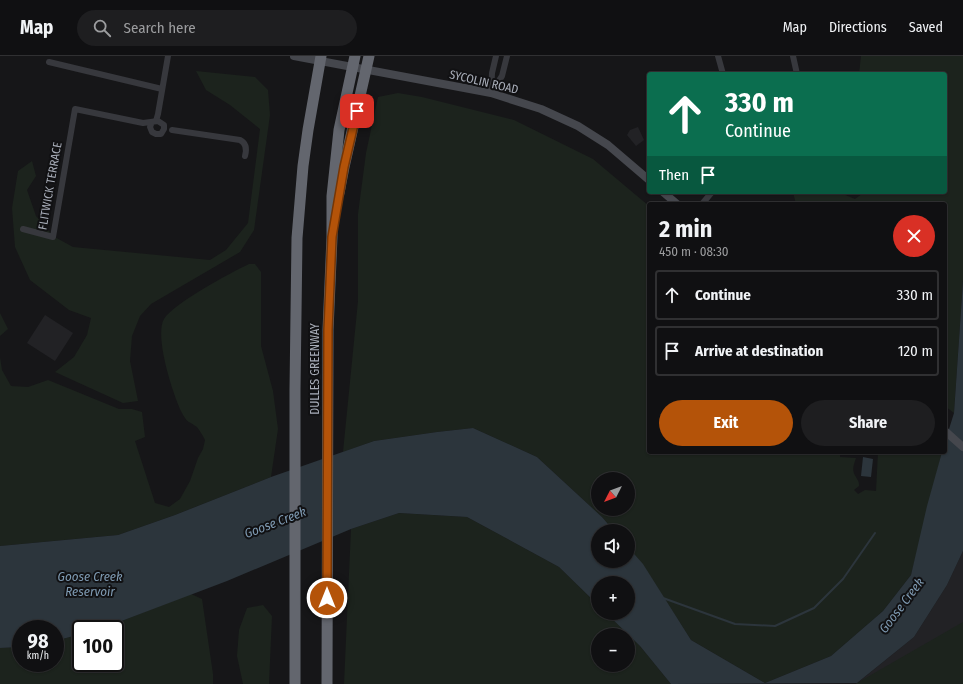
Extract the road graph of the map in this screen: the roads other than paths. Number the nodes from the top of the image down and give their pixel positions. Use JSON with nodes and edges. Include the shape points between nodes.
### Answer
{"nodes":[{"id":1,"x":168,"y":56,"type":"edge"},
{"id":2,"x":294,"y":56,"type":"edge"},
{"id":3,"x":321,"y":56,"type":"edge"},
{"id":4,"x":354,"y":56,"type":"edge"},
{"id":5,"x":369,"y":56,"type":"edge"},
{"id":6,"x":496,"y":56,"type":"edge"},
{"id":7,"x":506,"y":56,"type":"edge"},
{"id":8,"x":718,"y":56,"type":"edge"},
{"id":9,"x":793,"y":56,"type":"edge"},
{"id":10,"x":49,"y":62,"type":"dead end"},
{"id":11,"x":722,"y":72,"type":"edge"},
{"id":12,"x":797,"y":72,"type":"edge"},
{"id":13,"x":162,"y":90,"type":"junction"},
{"id":14,"x":491,"y":94,"type":"junction"},
{"id":15,"x":157,"y":122,"type":"junction"},
{"id":16,"x":172,"y":130,"type":"junction"},
{"id":17,"x":162,"y":132,"type":"junction"},
{"id":18,"x":245,"y":156,"type":"dead end"},
{"id":19,"x":647,"y":178,"type":"edge"},
{"id":20,"x":665,"y":194,"type":"edge"},
{"id":21,"x":710,"y":194,"type":"edge"},
{"id":22,"x":675,"y":202,"type":"edge"},
{"id":23,"x":704,"y":202,"type":"edge"},
{"id":24,"x":23,"y":229,"type":"dead end"},
{"id":25,"x":332,"y":237,"type":"junction"},
{"id":26,"x":947,"y":433,"type":"edge"},
{"id":27,"x":963,"y":447,"type":"edge"},
{"id":28,"x":295,"y":684,"type":"edge"},
{"id":29,"x":327,"y":684,"type":"edge"}],
"edges":[{"from":1,"to":13,"type":"street"},
{"from":2,"to":14,"type":"main road","name":"SYCOLIN ROAD"},
{"from":3,"to":28,"type":"highway","name":"DULLES GREENWAY","via":[[308,130],[300,202],[297,266]]},
{"from":4,"to":25,"type":"highway","name":"DULLES GREENWAY","via":[[340,130],[332,196]]},
{"from":5,"to":25,"type":"highway","via":[[344,167]]},
{"from":6,"to":14,"type":"street"},
{"from":7,"to":14,"type":"street","via":[[502,76]]},
{"from":8,"to":11,"type":"street"},
{"from":9,"to":12,"type":"street"},
{"from":10,"to":13,"type":"street"},
{"from":13,"to":15,"type":"street"},
{"from":14,"to":19,"type":"main road","name":"SYCOLIN ROAD","via":[[541,109],[578,126],[608,145]]},
{"from":15,"to":16,"type":"street"},
{"from":15,"to":17,"type":"street","via":[[164,131]]},
{"from":15,"to":17,"type":"street","via":[[155,134]]},
{"from":15,"to":24,"type":"street","name":"FLITWICK TERRACE","via":[[143,123],[75,109],[52,237]]},
{"from":16,"to":17,"type":"street"},
{"from":16,"to":18,"type":"street","via":[[240,140],[245,144]]},
{"from":20,"to":22,"type":"main road"},
{"from":21,"to":23,"type":"street"},
{"from":25,"to":29,"type":"highway","name":"DULLES GREENWAY","via":[[328,323]]},
{"from":26,"to":27,"type":"main road"}]}
